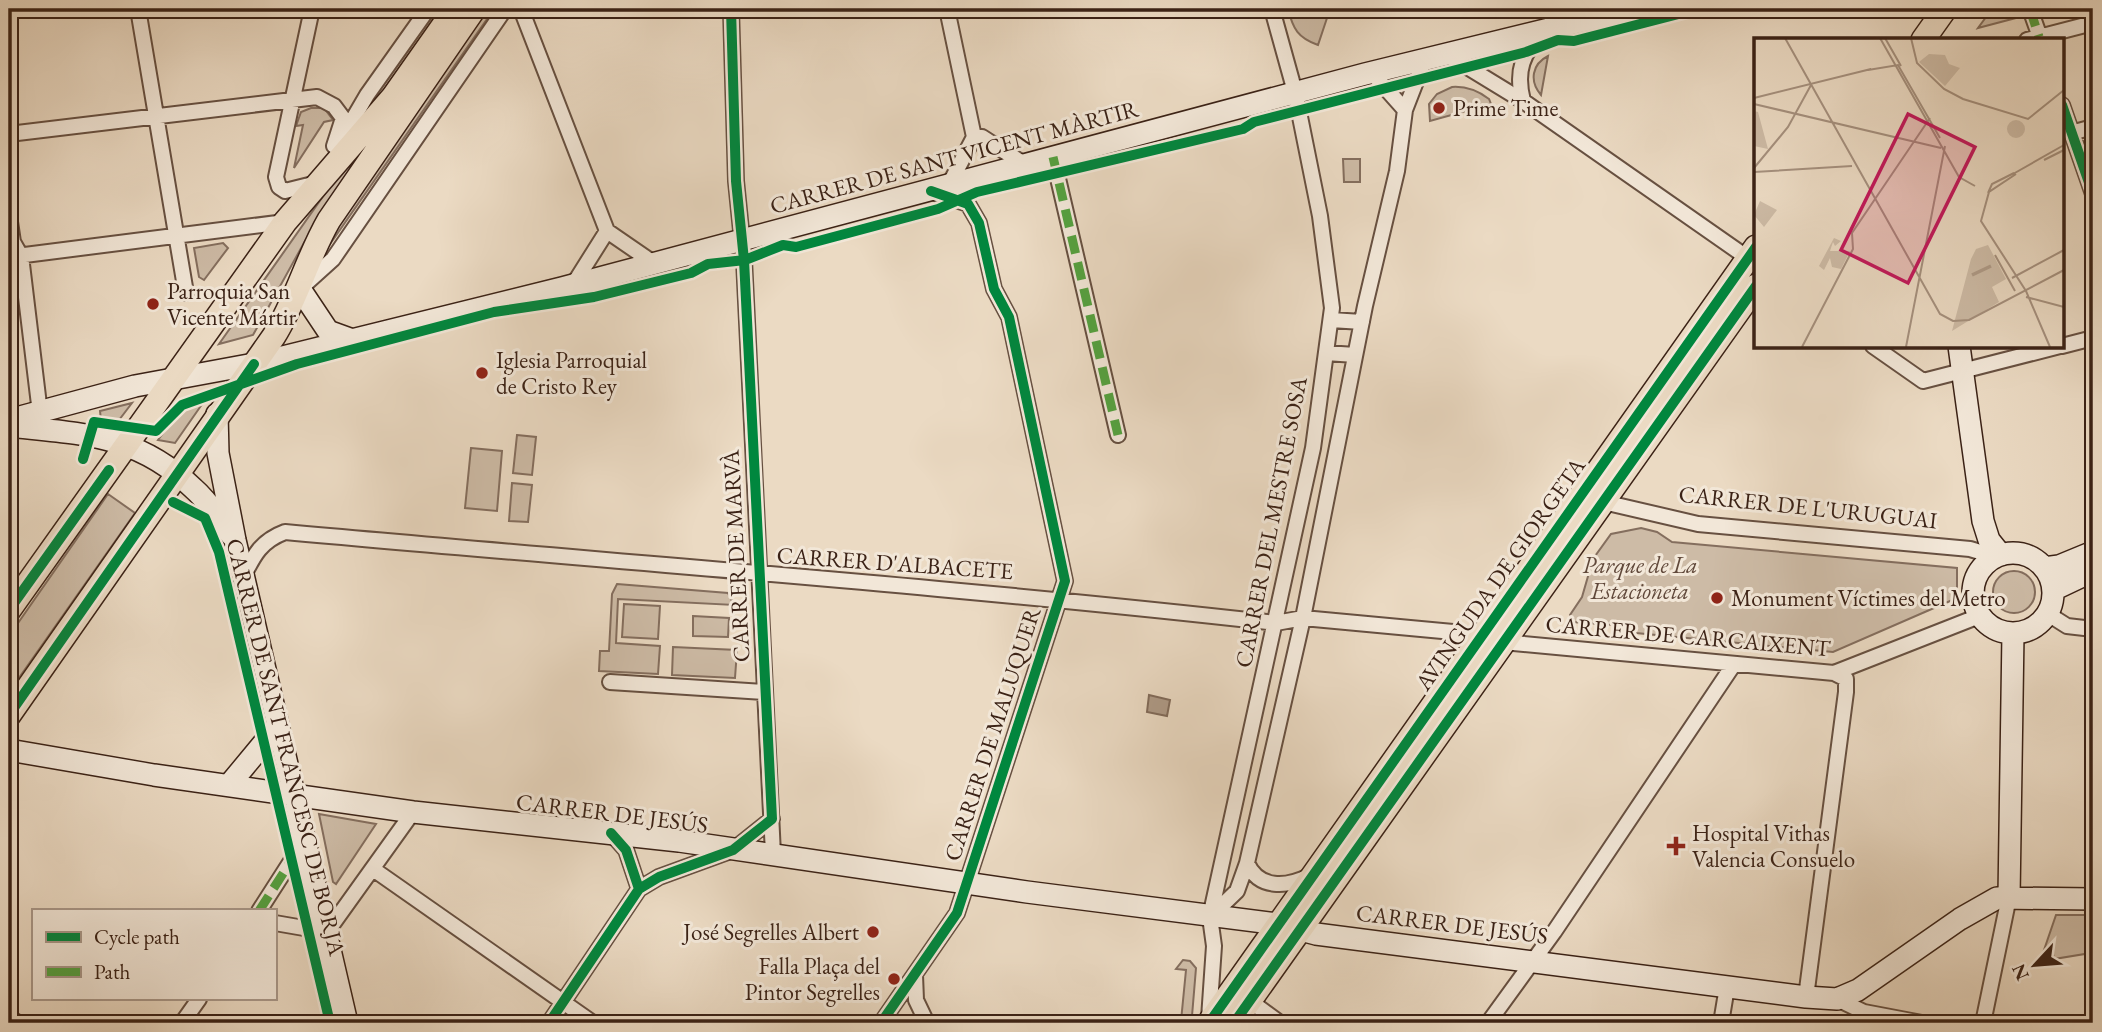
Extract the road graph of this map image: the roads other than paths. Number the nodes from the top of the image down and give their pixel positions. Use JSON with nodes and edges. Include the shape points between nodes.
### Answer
{"nodes":[{"id":1,"x":138,"y":9,"type":"edge"},
{"id":2,"x":312,"y":9,"type":"edge"},
{"id":3,"x":428,"y":9,"type":"edge"},
{"id":4,"x":454,"y":9,"type":"edge"},
{"id":5,"x":474,"y":9,"type":"edge"},
{"id":6,"x":505,"y":9,"type":"edge"},
{"id":7,"x":520,"y":9,"type":"edge"},
{"id":8,"x":732,"y":9,"type":"edge"},
{"id":9,"x":947,"y":9,"type":"edge"},
{"id":10,"x":1272,"y":9,"type":"edge"},
{"id":11,"x":1631,"y":9,"type":"edge"},
{"id":12,"x":1926,"y":9,"type":"edge"},
{"id":13,"x":1945,"y":9,"type":"edge"},
{"id":14,"x":2030,"y":9,"type":"edge"},
{"id":15,"x":2093,"y":23,"type":"edge"},
{"id":16,"x":1544,"y":30,"type":"junction"},
{"id":17,"x":1906,"y":38,"type":"edge"},
{"id":18,"x":1924,"y":38,"type":"edge"},
{"id":19,"x":2035,"y":38,"type":"edge"},
{"id":20,"x":2039,"y":38,"type":"edge"},
{"id":21,"x":1446,"y":54,"type":"junction"},
{"id":22,"x":1422,"y":65,"type":"junction"},
{"id":23,"x":1373,"y":74,"type":"junction"},
{"id":24,"x":1295,"y":92,"type":"junction"},
{"id":25,"x":290,"y":99,"type":"junction"},
{"id":26,"x":1523,"y":101,"type":"junction"},
{"id":27,"x":1405,"y":110,"type":"junction"},
{"id":28,"x":2064,"y":111,"type":"edge"},
{"id":29,"x":157,"y":114,"type":"junction"},
{"id":30,"x":2093,"y":127,"type":"edge"},
{"id":31,"x":2071,"y":133,"type":"junction"},
{"id":32,"x":9,"y":134,"type":"edge"},
{"id":33,"x":974,"y":137,"type":"junction"},
{"id":34,"x":334,"y":146,"type":"junction"},
{"id":35,"x":1053,"y":157,"type":"junction"},
{"id":36,"x":1024,"y":164,"type":"junction"},
{"id":37,"x":940,"y":188,"type":"junction"},
{"id":38,"x":305,"y":194,"type":"junction"},
{"id":39,"x":2093,"y":194,"type":"edge"},
{"id":40,"x":9,"y":215,"type":"edge"},
{"id":41,"x":285,"y":222,"type":"junction"},
{"id":42,"x":607,"y":231,"type":"junction"},
{"id":43,"x":177,"y":237,"type":"junction"},
{"id":44,"x":743,"y":241,"type":"junction"},
{"id":45,"x":15,"y":257,"type":"edge"},
{"id":46,"x":1753,"y":257,"type":"edge"},
{"id":47,"x":655,"y":264,"type":"junction"},
{"id":48,"x":573,"y":285,"type":"junction"},
{"id":49,"x":1754,"y":287,"type":"edge"},
{"id":50,"x":300,"y":289,"type":"junction"},
{"id":51,"x":186,"y":293,"type":"dead end"},
{"id":52,"x":1331,"y":320,"type":"junction"},
{"id":53,"x":1362,"y":322,"type":"junction"},
{"id":54,"x":2093,"y":338,"type":"edge"},
{"id":55,"x":350,"y":339,"type":"junction"},
{"id":56,"x":2064,"y":345,"type":"edge"},
{"id":57,"x":1876,"y":348,"type":"edge"},
{"id":58,"x":1959,"y":348,"type":"edge"},
{"id":59,"x":2054,"y":348,"type":"edge"},
{"id":60,"x":1326,"y":353,"type":"junction"},
{"id":61,"x":1355,"y":355,"type":"junction"},
{"id":62,"x":254,"y":364,"type":"junction"},
{"id":63,"x":1963,"y":373,"type":"junction"},
{"id":64,"x":173,"y":381,"type":"junction"},
{"id":65,"x":216,"y":415,"type":"junction"},
{"id":66,"x":9,"y":420,"type":"edge"},
{"id":67,"x":40,"y":421,"type":"junction"},
{"id":68,"x":9,"y":426,"type":"edge"},
{"id":69,"x":1118,"y":435,"type":"dead end"},
{"id":70,"x":128,"y":443,"type":"junction"},
{"id":71,"x":176,"y":473,"type":"junction"},
{"id":72,"x":1602,"y":501,"type":"junction"},
{"id":73,"x":1574,"y":506,"type":"junction"},
{"id":74,"x":235,"y":540,"type":"junction"},
{"id":75,"x":2093,"y":552,"type":"edge"},
{"id":76,"x":1989,"y":558,"type":"junction"},
{"id":77,"x":2044,"y":568,"type":"junction"},
{"id":78,"x":2093,"y":570,"type":"edge"},
{"id":79,"x":758,"y":575,"type":"junction"},
{"id":80,"x":243,"y":578,"type":"junction"},
{"id":81,"x":2053,"y":590,"type":"junction"},
{"id":82,"x":1059,"y":598,"type":"junction"},
{"id":83,"x":9,"y":610,"type":"edge"},
{"id":84,"x":2048,"y":614,"type":"junction"},
{"id":85,"x":1303,"y":618,"type":"junction"},
{"id":86,"x":1983,"y":619,"type":"junction"},
{"id":87,"x":1276,"y":623,"type":"junction"},
{"id":88,"x":2093,"y":629,"type":"edge"},
{"id":89,"x":2013,"y":633,"type":"junction"},
{"id":90,"x":1492,"y":639,"type":"junction"},
{"id":91,"x":1734,"y":664,"type":"junction"},
{"id":92,"x":1834,"y":673,"type":"junction"},
{"id":93,"x":610,"y":682,"type":"dead end"},
{"id":94,"x":764,"y":692,"type":"junction"},
{"id":95,"x":9,"y":715,"type":"edge"},
{"id":96,"x":277,"y":727,"type":"junction"},
{"id":97,"x":9,"y":750,"type":"edge"},
{"id":98,"x":229,"y":785,"type":"junction"},
{"id":99,"x":293,"y":793,"type":"junction"},
{"id":100,"x":413,"y":812,"type":"junction"},
{"id":101,"x":772,"y":819,"type":"junction"},
{"id":102,"x":611,"y":833,"type":"junction"},
{"id":103,"x":733,"y":850,"type":"junction"},
{"id":104,"x":774,"y":854,"type":"junction"},
{"id":105,"x":293,"y":858,"type":"dead end"},
{"id":106,"x":1247,"y":863,"type":"junction"},
{"id":107,"x":373,"y":869,"type":"junction"},
{"id":108,"x":1314,"y":874,"type":"junction"},
{"id":109,"x":965,"y":882,"type":"junction"},
{"id":110,"x":639,"y":889,"type":"junction"},
{"id":111,"x":2009,"y":897,"type":"junction"},
{"id":112,"x":2093,"y":899,"type":"edge"},
{"id":113,"x":260,"y":909,"type":"edge"},
{"id":114,"x":1210,"y":917,"type":"junction"},
{"id":115,"x":276,"y":923,"type":"edge"},
{"id":116,"x":1289,"y":927,"type":"junction"},
{"id":117,"x":327,"y":932,"type":"junction"},
{"id":118,"x":1532,"y":959,"type":"junction"},
{"id":119,"x":917,"y":970,"type":"junction"},
{"id":120,"x":1727,"y":987,"type":"junction"},
{"id":121,"x":1806,"y":997,"type":"junction"},
{"id":122,"x":1837,"y":999,"type":"junction"},
{"id":123,"x":198,"y":1000,"type":"edge"},
{"id":124,"x":1250,"y":1001,"type":"junction"},
{"id":125,"x":564,"y":1003,"type":"junction"},
{"id":126,"x":9,"y":1017,"type":"edge"},
{"id":127,"x":18,"y":1023,"type":"edge"},
{"id":128,"x":182,"y":1023,"type":"edge"},
{"id":129,"x":347,"y":1023,"type":"edge"},
{"id":130,"x":549,"y":1023,"type":"edge"},
{"id":131,"x":593,"y":1023,"type":"edge"},
{"id":132,"x":881,"y":1023,"type":"edge"},
{"id":133,"x":927,"y":1023,"type":"edge"},
{"id":134,"x":1209,"y":1023,"type":"edge"},
{"id":135,"x":1234,"y":1023,"type":"edge"},
{"id":136,"x":1280,"y":1023,"type":"edge"},
{"id":137,"x":1488,"y":1023,"type":"edge"},
{"id":138,"x":1721,"y":1023,"type":"edge"},
{"id":139,"x":1922,"y":1023,"type":"edge"},
{"id":140,"x":1983,"y":1023,"type":"edge"}],
"edges":[{"from":1,"to":29,"type":"street"},
{"from":2,"to":25,"type":"street"},
{"from":3,"to":34,"type":"street"},
{"from":4,"to":38,"type":"main road","via":[[393,97]]},
{"from":5,"to":50,"type":"main road","via":[[329,220]]},
{"from":6,"to":50,"type":"street","via":[[333,260]]},
{"from":7,"to":42,"type":"street"},
{"from":8,"to":44,"type":"street","name":"CARRER DE MARVÀ","via":[[736,181]]},
{"from":9,"to":33,"type":"street"},
{"from":10,"to":24,"type":"street","name":"CARRER DEL MESTRE SOSA"},
{"from":11,"to":16,"type":"main road","name":"CARRER DE SANT VICENT MÀRTIR"},
{"from":12,"to":17,"type":"main road"},
{"from":13,"to":18,"type":"main road"},
{"from":14,"to":19,"type":"street"},
{"from":15,"to":20,"type":"street"},
{"from":16,"to":21,"type":"main road","name":"CARRER DE SANT VICENT MÀRTIR"},
{"from":16,"to":26,"type":"street","via":[[1518,69]]},
{"from":21,"to":22,"type":"main road","name":"CARRER DE SANT VICENT MÀRTIR"},
{"from":21,"to":26,"type":"street"},
{"from":22,"to":23,"type":"main road","name":"CARRER DE SANT VICENT MÀRTIR"},
{"from":22,"to":27,"type":"street","name":"CARRER DEL MESTRE SOSA"},
{"from":23,"to":24,"type":"main road","name":"CARRER DE SANT VICENT MÀRTIR"},
{"from":23,"to":27,"type":"street"},
{"from":24,"to":35,"type":"main road","name":"CARRER DE SANT VICENT MÀRTIR"},
{"from":24,"to":52,"type":"street","name":"CARRER DEL MESTRE SOSA","via":[[1320,216]]},
{"from":25,"to":29,"type":"street"},
{"from":25,"to":34,"type":"street","via":[[317,97],[340,111],[342,127]]},
{"from":25,"to":38,"type":"street","via":[[276,177],[285,191]]},
{"from":26,"to":46,"type":"street"},
{"from":27,"to":53,"type":"street","name":"CARRER DEL MESTRE SOSA","via":[[1397,171]]},
{"from":28,"to":31,"type":"street"},
{"from":29,"to":32,"type":"street"},
{"from":29,"to":43,"type":"street"},
{"from":30,"to":31,"type":"street"},
{"from":31,"to":39,"type":"street"},
{"from":33,"to":36,"type":"street","via":[[982,137]]},
{"from":33,"to":37,"type":"street"},
{"from":34,"to":38,"type":"street"},
{"from":35,"to":36,"type":"main road","name":"CARRER DE SANT VICENT MÀRTIR"},
{"from":35,"to":69,"type":"street"},
{"from":36,"to":37,"type":"main road","name":"CARRER DE SANT VICENT MÀRTIR"},
{"from":37,"to":44,"type":"main road","name":"CARRER DE SANT VICENT MÀRTIR"},
{"from":37,"to":82,"type":"street","name":"CARRER DE MALUQUER","via":[[974,212],[994,289],[1009,317],[1065,581]]},
{"from":38,"to":41,"type":"main road"},
{"from":40,"to":45,"type":"street"},
{"from":41,"to":43,"type":"street"},
{"from":41,"to":64,"type":"main road"},
{"from":42,"to":47,"type":"street"},
{"from":42,"to":48,"type":"street"},
{"from":43,"to":45,"type":"street"},
{"from":43,"to":51,"type":"street"},
{"from":44,"to":47,"type":"main road","name":"CARRER DE SANT VICENT MÀRTIR"},
{"from":44,"to":79,"type":"street","name":"CARRER DE MARVÀ"},
{"from":45,"to":67,"type":"street"},
{"from":46,"to":73,"type":"main road","name":"AVINGUDA DE GIORGETA"},
{"from":47,"to":48,"type":"main road","name":"CARRER DE SANT VICENT MÀRTIR"},
{"from":48,"to":55,"type":"main road","name":"CARRER DE SANT VICENT MÀRTIR"},
{"from":49,"to":72,"type":"main road","name":"AVINGUDA DE GIORGETA"},
{"from":50,"to":55,"type":"main road","via":[[328,331]]},
{"from":50,"to":62,"type":"main road"},
{"from":52,"to":53,"type":"street"},
{"from":52,"to":60,"type":"street","name":"CARRER DEL MESTRE SOSA"},
{"from":53,"to":61,"type":"street","name":"CARRER DEL MESTRE SOSA"},
{"from":54,"to":56,"type":"street"},
{"from":55,"to":62,"type":"main road","name":"CARRER DE SANT VICENT MÀRTIR"},
{"from":57,"to":63,"type":"street","via":[[1923,381]]},
{"from":58,"to":63,"type":"main road"},
{"from":59,"to":63,"type":"street"},
{"from":60,"to":61,"type":"street"},
{"from":60,"to":87,"type":"street","name":"CARRER DEL MESTRE SOSA","via":[[1313,448]]},
{"from":61,"to":85,"type":"street","name":"CARRER DEL MESTRE SOSA"},
{"from":62,"to":64,"type":"main road","name":"CARRER DE SANT VICENT MÀRTIR"},
{"from":62,"to":65,"type":"main road"},
{"from":63,"to":76,"type":"main road"},
{"from":64,"to":67,"type":"main road","name":"CARRER DE SANT VICENT MÀRTIR","via":[[135,386]]},
{"from":64,"to":70,"type":"main road"},
{"from":65,"to":71,"type":"main road"},
{"from":65,"to":74,"type":"main road","name":"CARRER DE SANT FRANCESC DE BORJA","via":[[218,453]]},
{"from":66,"to":67,"type":"main road"},
{"from":67,"to":68,"type":"main road"},
{"from":67,"to":70,"type":"main road"},
{"from":70,"to":71,"type":"main road"},
{"from":70,"to":83,"type":"main road"},
{"from":71,"to":74,"type":"main road"},
{"from":71,"to":95,"type":"main road"},
{"from":72,"to":73,"type":"street","name":"CARRER DE L'URUGUAI"},
{"from":72,"to":76,"type":"street","name":"CARRER DE L'URUGUAI","via":[[1698,524]]},
{"from":72,"to":90,"type":"main road","name":"AVINGUDA DE GIORGETA"},
{"from":73,"to":90,"type":"main road","name":"AVINGUDA DE GIORGETA"},
{"from":74,"to":80,"type":"main road","name":"CARRER DE SANT FRANCESC DE BORJA"},
{"from":75,"to":77,"type":"main road"},
{"from":76,"to":77,"type":"main road","via":[[2027,556]]},
{"from":76,"to":86,"type":"main road","via":[[1974,587],[1974,600]]},
{"from":77,"to":81,"type":"main road"},
{"from":78,"to":81,"type":"main road"},
{"from":79,"to":80,"type":"street","name":"CARRER D'ALBACETE","via":[[285,532],[258,548]]},
{"from":79,"to":82,"type":"street","name":"CARRER D'ALBACETE"},
{"from":79,"to":94,"type":"street","name":"CARRER DE MARVÀ"},
{"from":80,"to":96,"type":"main road","name":"CARRER DE SANT FRANCESC DE BORJA"},
{"from":81,"to":84,"type":"main road"},
{"from":82,"to":87,"type":"street","name":"CARRER D'ALBACETE"},
{"from":82,"to":109,"type":"street","name":"CARRER DE MALUQUER"},
{"from":84,"to":88,"type":"street","via":[[2067,626]]},
{"from":84,"to":89,"type":"main road","via":[[2035,627]]},
{"from":85,"to":87,"type":"street","name":"CARRER D'ALBACETE"},
{"from":85,"to":90,"type":"street","name":"CARRER D'ALBACETE"},
{"from":85,"to":106,"type":"street","name":"CARRER DEL MESTRE SOSA"},
{"from":86,"to":89,"type":"main road","via":[[1996,629]]},
{"from":86,"to":92,"type":"street","name":"CARRER DE CARCAIXENT","via":[[1974,618]]},
{"from":87,"to":114,"type":"street","name":"CARRER DEL MESTRE SOSA"},
{"from":89,"to":111,"type":"main road"},
{"from":90,"to":91,"type":"street","name":"CARRER DE CARCAIXENT"},
{"from":90,"to":108,"type":"main road","name":"AVINGUDA DE GIORGETA"},
{"from":90,"to":116,"type":"main road","name":"AVINGUDA DE GIORGETA"},
{"from":91,"to":92,"type":"street","name":"CARRER DE CARCAIXENT"},
{"from":91,"to":118,"type":"street"},
{"from":92,"to":121,"type":"street","via":[[1846,680],[1846,692]]},
{"from":93,"to":94,"type":"street"},
{"from":94,"to":101,"type":"street","name":"CARRER DE MARVÀ"},
{"from":96,"to":98,"type":"main road"},
{"from":96,"to":99,"type":"main road","name":"CARRER DE SANT FRANCESC DE BORJA"},
{"from":97,"to":98,"type":"main road","name":"CARRER DE JESÚS"},
{"from":98,"to":99,"type":"main road","name":"CARRER DE JESÚS"},
{"from":99,"to":100,"type":"main road","name":"CARRER DE JESÚS"},
{"from":99,"to":117,"type":"main road","name":"CARRER DE SANT FRANCESC DE BORJA"},
{"from":100,"to":102,"type":"main road","name":"CARRER DE JESÚS"},
{"from":100,"to":107,"type":"street","name":"CARRER DE SANT FRANCESC DE BORJA"},
{"from":101,"to":103,"type":"street"},
{"from":101,"to":104,"type":"street","name":"CARRER DE MARVÀ"},
{"from":102,"to":103,"type":"main road","name":"CARRER DE JESÚS"},
{"from":102,"to":110,"type":"street","via":[[626,850]]},
{"from":103,"to":104,"type":"main road","name":"CARRER DE JESÚS"},
{"from":103,"to":110,"type":"street"},
{"from":104,"to":109,"type":"main road","name":"CARRER DE JESÚS"},
{"from":105,"to":113,"type":"street"},
{"from":106,"to":108,"type":"street","via":[[1257,877],[1281,885]]},
{"from":106,"to":114,"type":"street","name":"CARRER DEL MESTRE SOSA","via":[[1237,891]]},
{"from":107,"to":117,"type":"street","name":"CARRER DE SANT FRANCESC DE BORJA"},
{"from":107,"to":125,"type":"street"},
{"from":108,"to":116,"type":"main road","name":"AVINGUDA DE GIORGETA"},
{"from":109,"to":114,"type":"main road","name":"CARRER DE JESÚS"},
{"from":109,"to":119,"type":"street","name":"CARRER DE MALUQUER","via":[[957,913]]},
{"from":110,"to":125,"type":"street"},
{"from":111,"to":112,"type":"main road"},
{"from":111,"to":122,"type":"main road","via":[[1983,904],[1858,990]]},
{"from":111,"to":140,"type":"street"},
{"from":114,"to":116,"type":"main road","name":"CARRER DE JESÚS"},
{"from":114,"to":134,"type":"street","name":"CARRER DEL MESTRE SOSA","via":[[1214,946]]},
{"from":115,"to":117,"type":"street"},
{"from":116,"to":118,"type":"main road","name":"CARRER DE JESÚS"},
{"from":116,"to":124,"type":"main road"},
{"from":116,"to":134,"type":"main road"},
{"from":117,"to":129,"type":"main road","name":"CARRER DE SANT FRANCESC DE BORJA"},
{"from":118,"to":120,"type":"main road","name":"CARRER DE JESÚS"},
{"from":118,"to":137,"type":"street"},
{"from":119,"to":132,"type":"street","name":"CARRER DE MALUQUER"},
{"from":119,"to":133,"type":"street","via":[[915,993]]},
{"from":120,"to":121,"type":"main road","name":"CARRER DE JESÚS"},
{"from":120,"to":138,"type":"street"},
{"from":121,"to":122,"type":"main road","name":"CARRER DE JESÚS"},
{"from":122,"to":139,"type":"street","via":[[1864,1012]]},
{"from":123,"to":128,"type":"street"},
{"from":124,"to":135,"type":"main road"},
{"from":124,"to":136,"type":"street"},
{"from":125,"to":130,"type":"street"},
{"from":125,"to":131,"type":"street"},
{"from":126,"to":127,"type":"street"}]}
